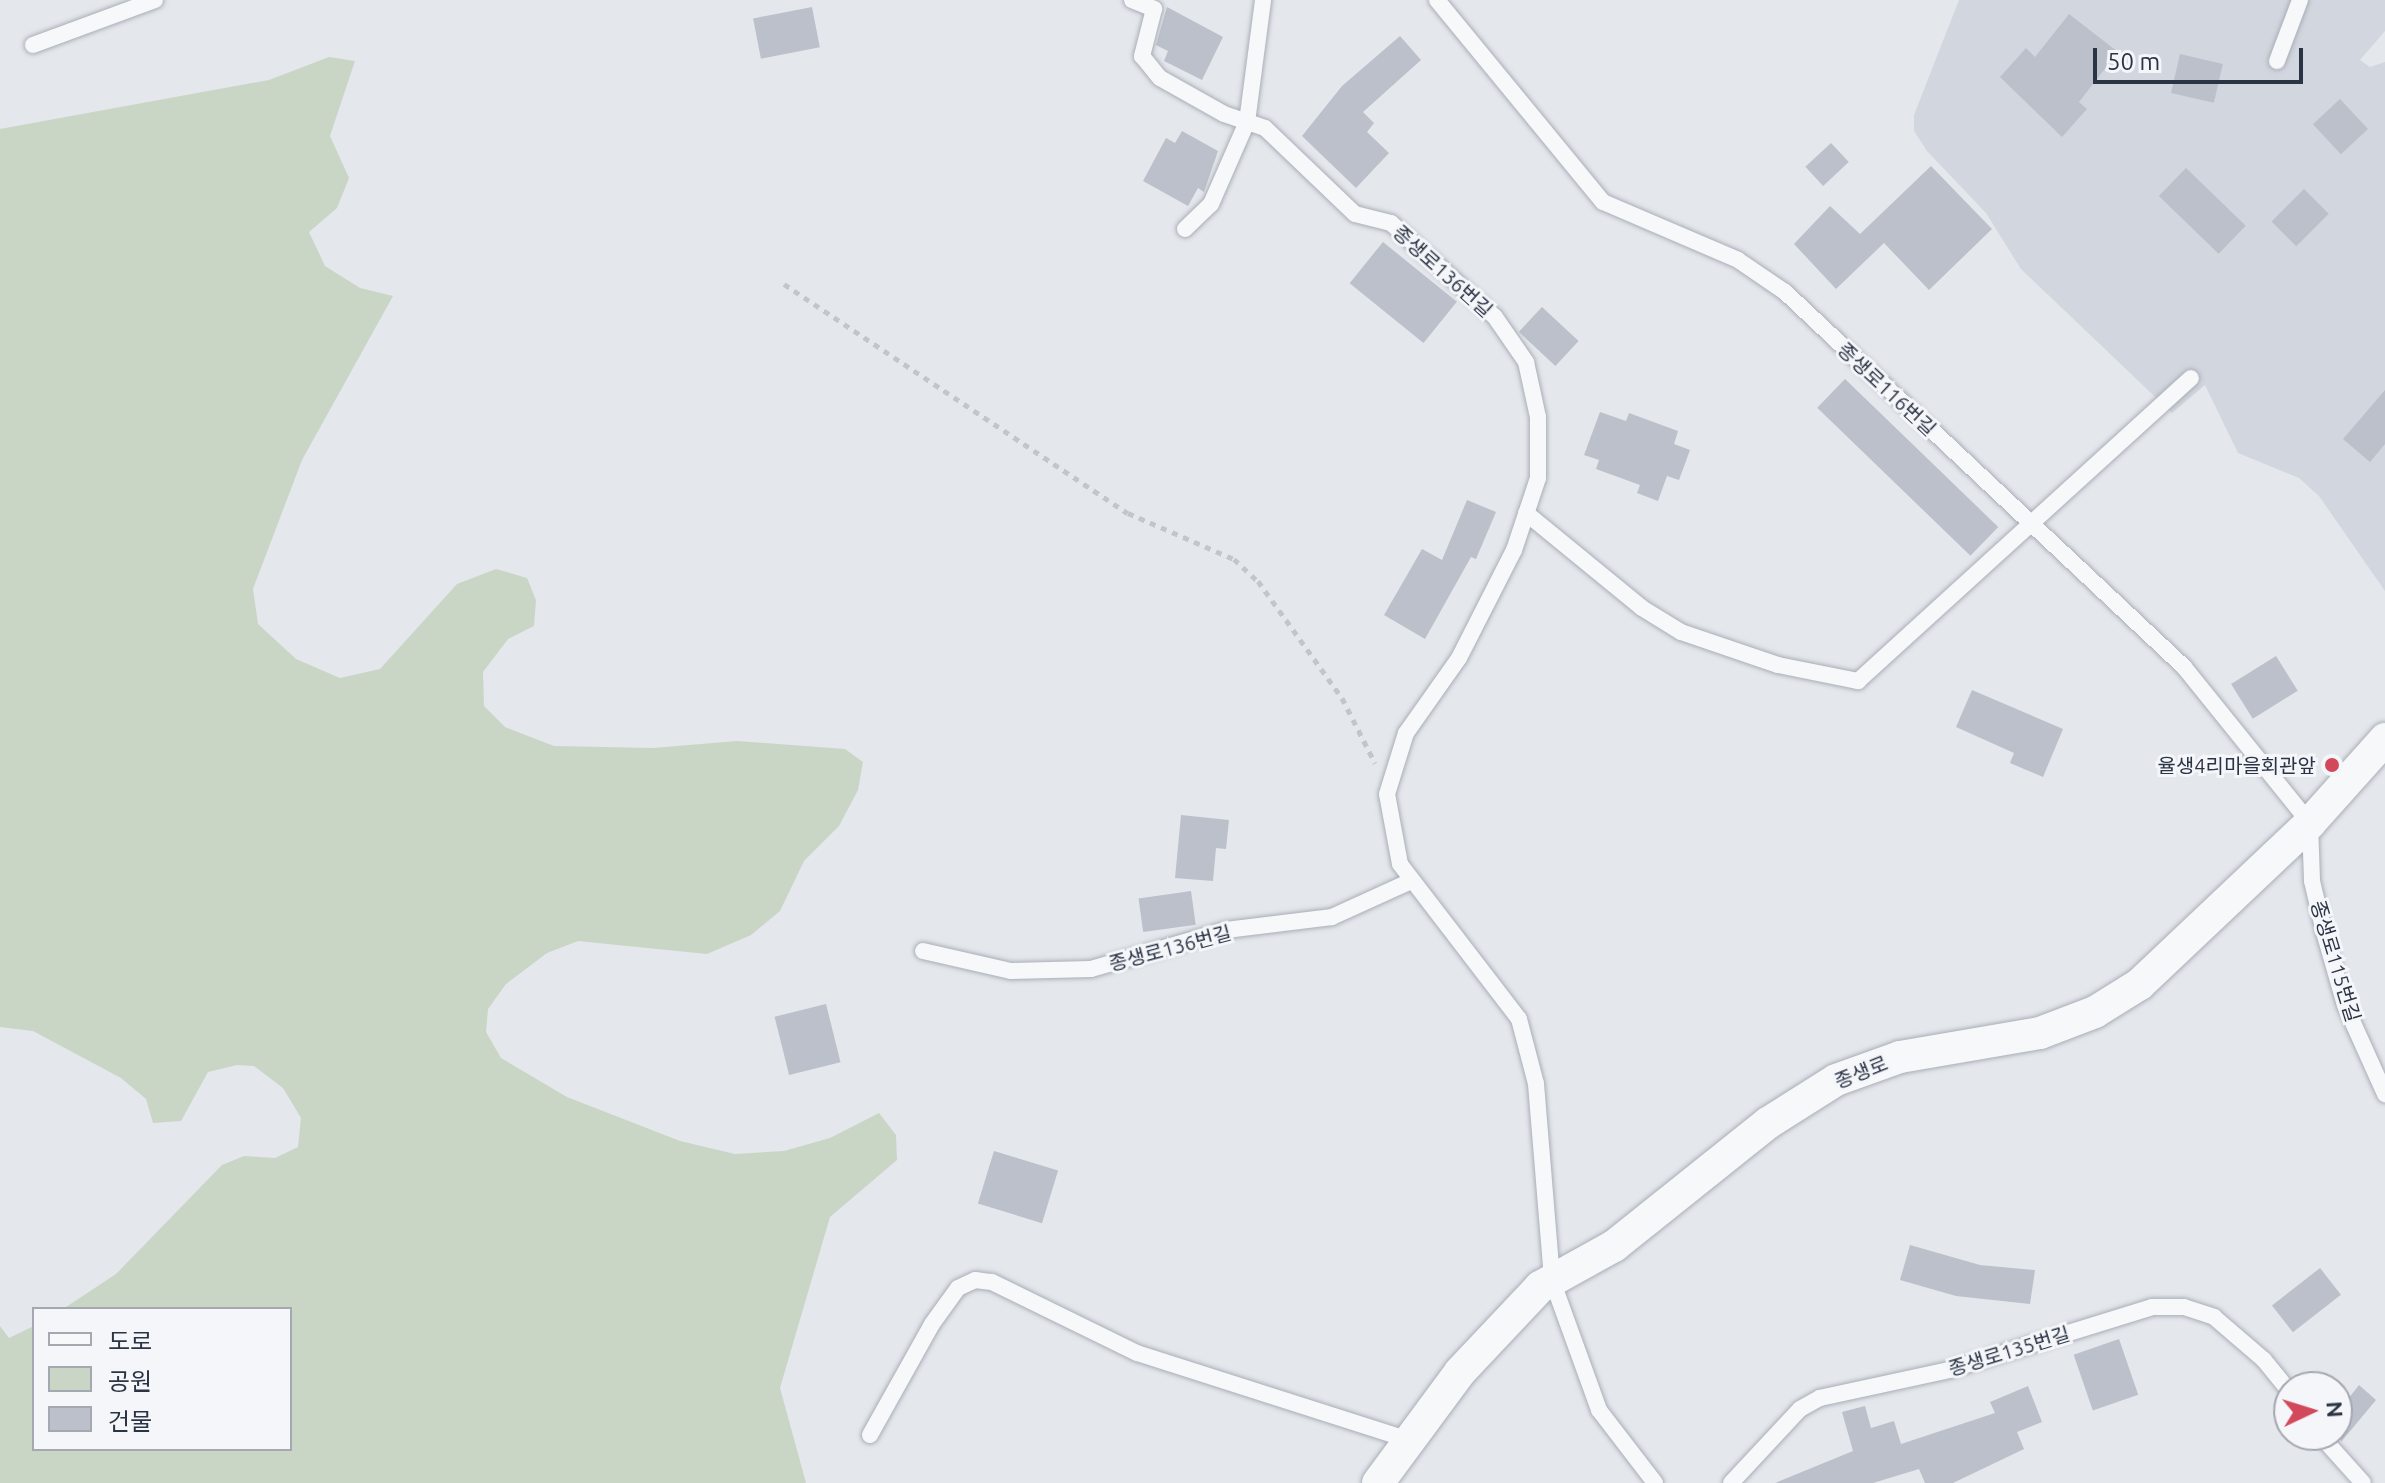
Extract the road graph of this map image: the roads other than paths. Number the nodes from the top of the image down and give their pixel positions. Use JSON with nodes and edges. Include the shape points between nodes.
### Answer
{"nodes":[{"id":1,"x":155,"y":0,"type":"edge"},
{"id":2,"x":1132,"y":0,"type":"edge"},
{"id":3,"x":1263,"y":0,"type":"edge"},
{"id":4,"x":1437,"y":0,"type":"edge"},
{"id":5,"x":2300,"y":0,"type":"edge"},
{"id":6,"x":33,"y":45,"type":"dead end"},
{"id":7,"x":2277,"y":61,"type":"dead end"},
{"id":8,"x":1247,"y":122,"type":"junction"},
{"id":9,"x":1185,"y":229,"type":"dead end"},
{"id":10,"x":2191,"y":378,"type":"dead end"},
{"id":11,"x":1526,"y":513,"type":"junction"},
{"id":12,"x":2028,"y":522,"type":"junction"},
{"id":13,"x":2385,"y":739,"type":"edge"},
{"id":14,"x":2310,"y":823,"type":"junction"},
{"id":15,"x":1411,"y":881,"type":"junction"},
{"id":16,"x":923,"y":951,"type":"dead end"},
{"id":17,"x":2385,"y":1094,"type":"edge"},
{"id":18,"x":1552,"y":1280,"type":"junction"},
{"id":19,"x":2273,"y":1371,"type":"edge"},
{"id":20,"x":870,"y":1435,"type":"dead end"},
{"id":21,"x":1410,"y":1440,"type":"junction"},
{"id":22,"x":2334,"y":1451,"type":"edge"},
{"id":23,"x":1378,"y":1483,"type":"edge"},
{"id":24,"x":1655,"y":1483,"type":"edge"},
{"id":25,"x":1731,"y":1483,"type":"edge"},
{"id":26,"x":2363,"y":1483,"type":"edge"}],
"edges":[{"from":1,"to":6,"type":"lane"},
{"from":2,"to":8,"type":"lane","name":"종생로136번길","via":[[1154,9],[1142,56],[1160,78]]},
{"from":3,"to":8,"type":"lane"},
{"from":4,"to":12,"type":"lane","name":"종생로116번길","via":[[1603,202],[1738,260],[1785,292]]},
{"from":5,"to":7,"type":"lane"},
{"from":8,"to":9,"type":"lane","via":[[1211,204]]},
{"from":8,"to":11,"type":"lane","name":"종생로136번길","via":[[1296,152],[1355,214],[1391,223],[1495,317],[1526,362],[1538,417],[1538,478]]},
{"from":10,"to":12,"type":"lane"},
{"from":11,"to":12,"type":"lane","via":[[1642,608],[1681,632],[1778,665],[1858,681]]},
{"from":11,"to":15,"type":"lane","name":"종생로136번길","via":[[1459,658],[1406,733],[1387,794],[1400,864]]},
{"from":12,"to":14,"type":"lane","name":"종생로116번길","via":[[2184,667]]},
{"from":13,"to":14,"type":"street","name":"종생로"},
{"from":14,"to":17,"type":"lane","name":"종생로115번길","via":[[2312,881],[2324,932],[2345,1005]]},
{"from":14,"to":18,"type":"street","name":"종생로","via":[[2140,984],[2095,1012],[2040,1033],[1900,1057],[1836,1080],[1768,1123],[1614,1246]]},
{"from":15,"to":16,"type":"lane","name":"종생로136번길","via":[[1332,917],[1226,930],[1091,969],[1011,971]]},
{"from":15,"to":18,"type":"lane","name":"종생로136번길","via":[[1505,995],[1530,1047]]},
{"from":18,"to":21,"type":"street","name":"종생로","via":[[1460,1372]]},
{"from":18,"to":24,"type":"lane","via":[[1599,1410]]},
{"from":19,"to":25,"type":"lane","name":"종생로135번길","via":[[2214,1317],[2184,1307],[2152,1307],[1949,1370],[1820,1398],[1800,1409]]},
{"from":20,"to":21,"type":"lane","via":[[932,1324],[958,1288],[975,1280],[992,1282],[1137,1353]]},
{"from":21,"to":23,"type":"street","name":"종생로"},
{"from":22,"to":26,"type":"lane"}]}
